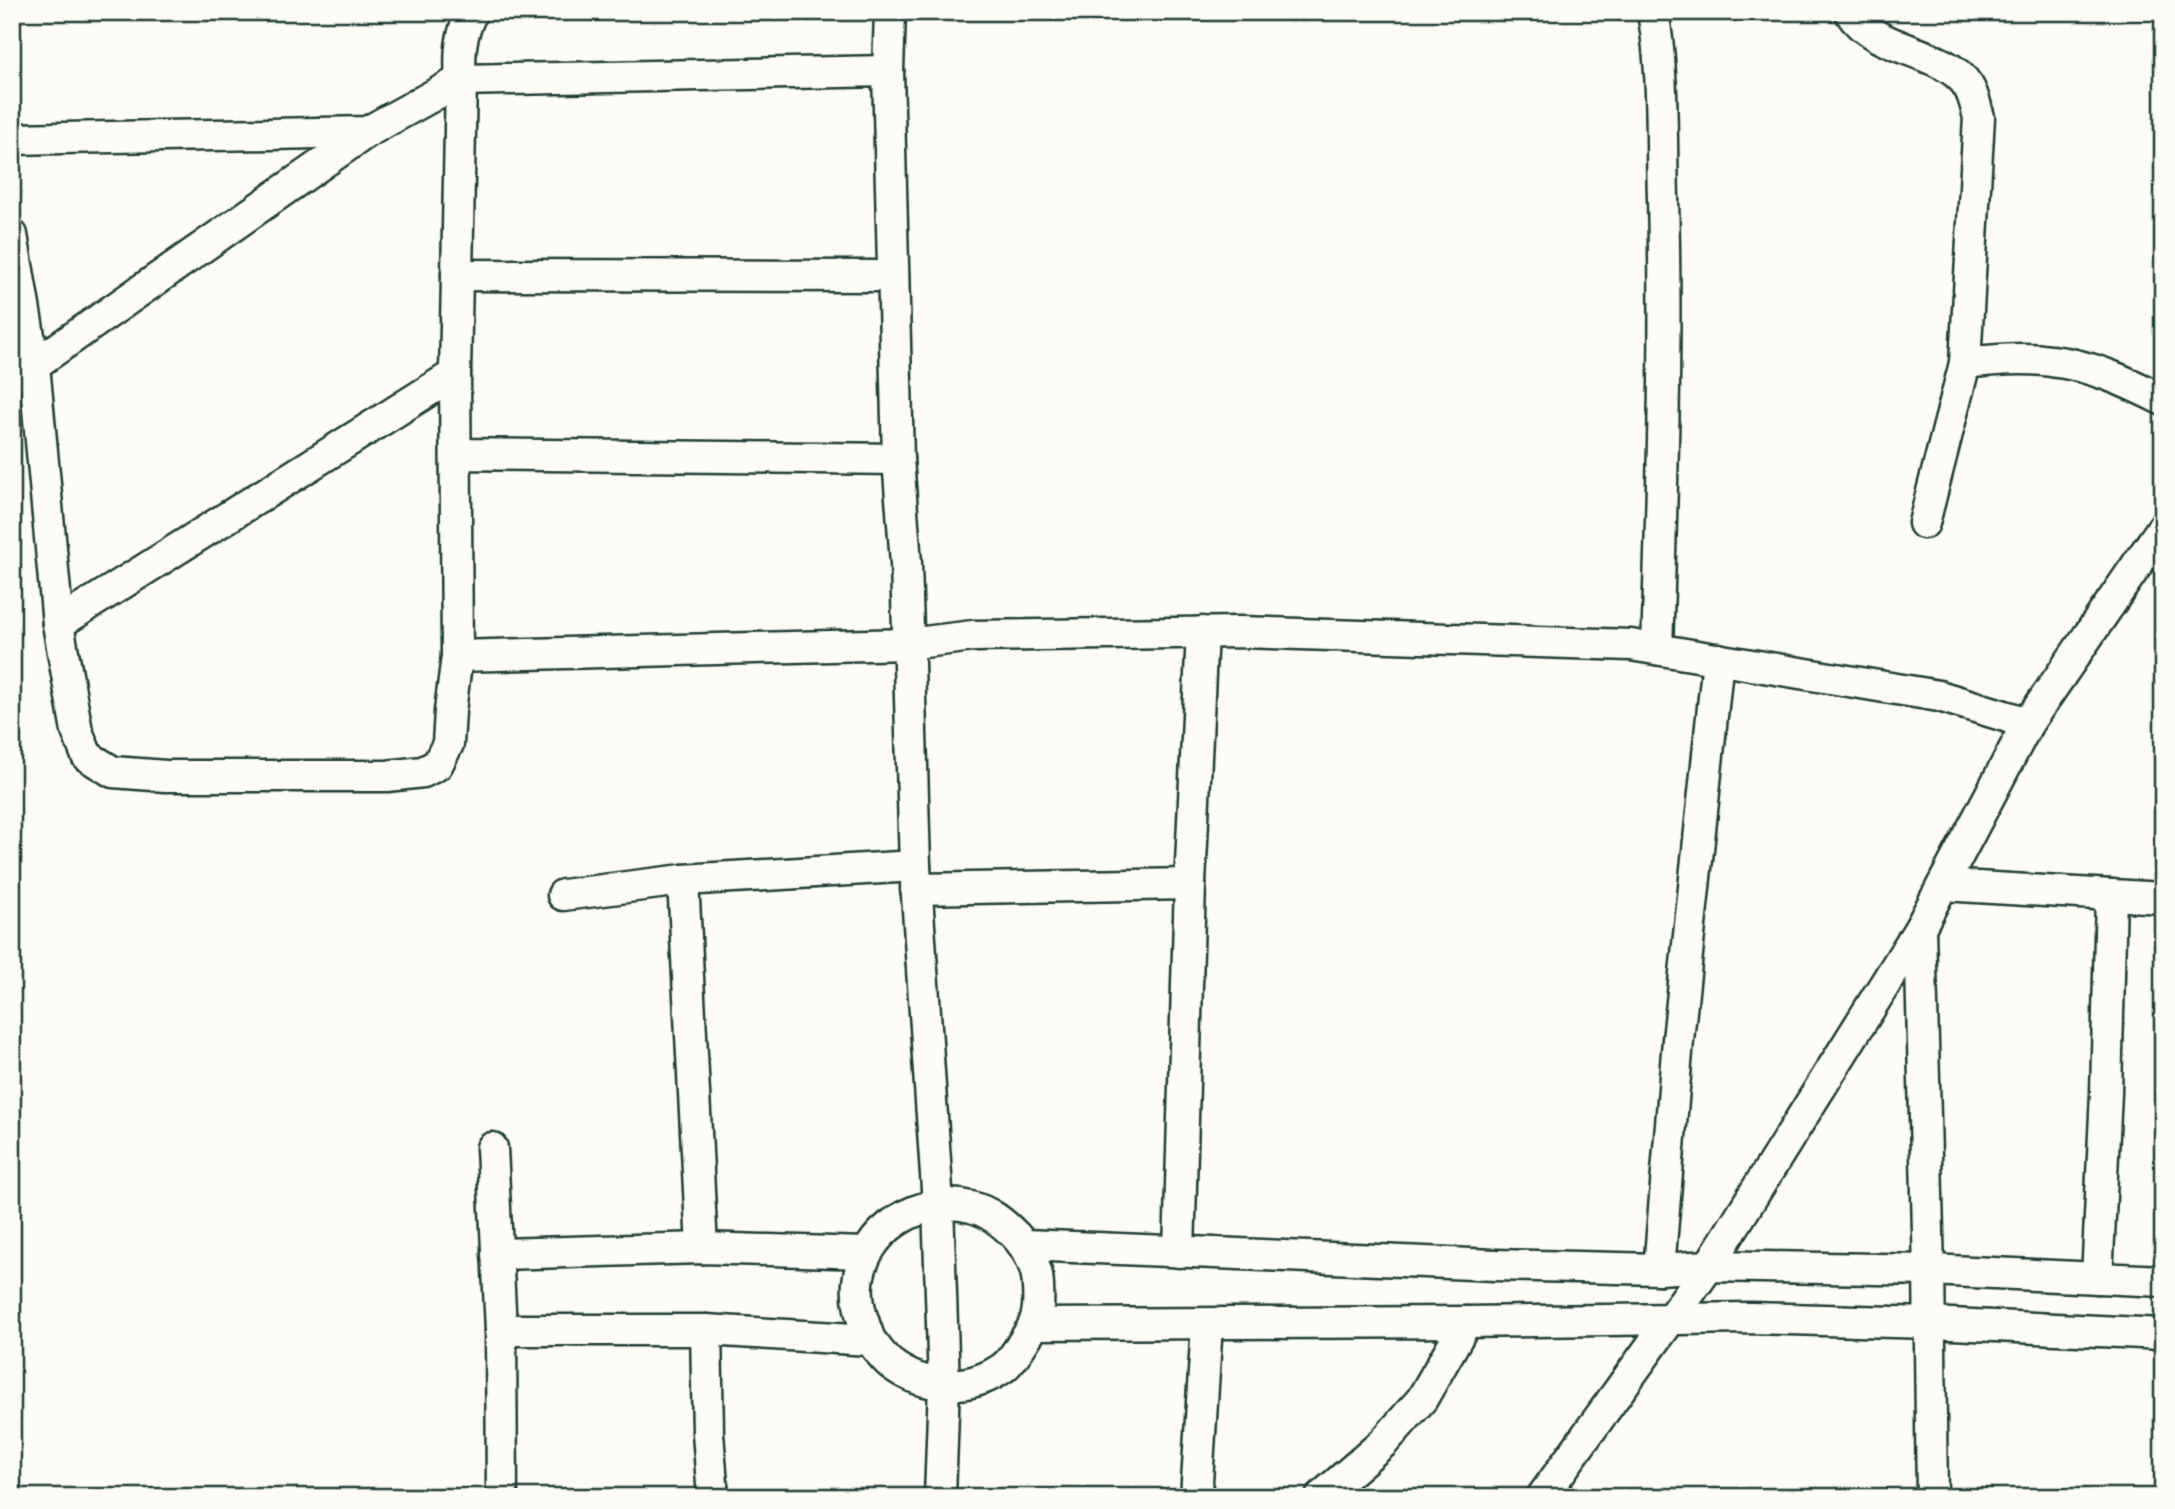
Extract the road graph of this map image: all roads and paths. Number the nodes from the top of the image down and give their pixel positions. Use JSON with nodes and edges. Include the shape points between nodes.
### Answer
{"nodes":[{"id":1,"x":472,"y":12,"type":"edge"},
{"id":2,"x":890,"y":12,"type":"edge"},
{"id":3,"x":1653,"y":12,"type":"edge"},
{"id":4,"x":1850,"y":12,"type":"edge"},
{"id":5,"x":888,"y":71,"type":"junction"},
{"id":6,"x":461,"y":80,"type":"junction"},
{"id":7,"x":367,"y":132,"type":"junction"},
{"id":8,"x":12,"y":139,"type":"edge"},
{"id":9,"x":12,"y":235,"type":"edge"},
{"id":10,"x":457,"y":275,"type":"junction"},
{"id":11,"x":893,"y":276,"type":"junction"},
{"id":12,"x":1965,"y":363,"type":"junction"},
{"id":13,"x":23,"y":370,"type":"edge"},
{"id":14,"x":455,"y":374,"type":"junction"},
{"id":15,"x":2163,"y":400,"type":"edge"},
{"id":16,"x":457,"y":454,"type":"junction"},
{"id":17,"x":898,"y":459,"type":"junction"},
{"id":18,"x":1924,"y":523,"type":"dead end"},
{"id":19,"x":2163,"y":527,"type":"edge"},
{"id":20,"x":58,"y":624,"type":"junction"},
{"id":21,"x":1202,"y":632,"type":"junction"},
{"id":22,"x":908,"y":644,"type":"junction"},
{"id":23,"x":1657,"y":649,"type":"junction"},
{"id":24,"x":457,"y":656,"type":"junction"},
{"id":25,"x":1718,"y":659,"type":"junction"},
{"id":26,"x":2028,"y":723,"type":"junction"},
{"id":27,"x":916,"y":878,"type":"junction"},
{"id":28,"x":683,"y":880,"type":"junction"},
{"id":29,"x":1189,"y":884,"type":"junction"},
{"id":30,"x":1943,"y":885,"type":"junction"},
{"id":31,"x":563,"y":895,"type":"dead end"},
{"id":32,"x":2111,"y":895,"type":"junction"},
{"id":33,"x":2163,"y":898,"type":"edge"},
{"id":34,"x":1920,"y":928,"type":"junction"},
{"id":35,"x":492,"y":1148,"type":"dead end"},
{"id":36,"x":938,"y":1204,"type":"junction"},
{"id":37,"x":1025,"y":1245,"type":"junction"},
{"id":38,"x":702,"y":1248,"type":"junction"},
{"id":39,"x":1179,"y":1252,"type":"junction"},
{"id":40,"x":866,"y":1253,"type":"junction"},
{"id":41,"x":497,"y":1254,"type":"junction"},
{"id":42,"x":1709,"y":1266,"type":"junction"},
{"id":43,"x":1659,"y":1269,"type":"junction"},
{"id":44,"x":1929,"y":1270,"type":"junction"},
{"id":45,"x":2096,"y":1278,"type":"junction"},
{"id":46,"x":2163,"y":1281,"type":"edge"},
{"id":47,"x":1673,"y":1318,"type":"junction"},
{"id":48,"x":1466,"y":1322,"type":"junction"},
{"id":49,"x":1930,"y":1322,"type":"junction"},
{"id":50,"x":1035,"y":1324,"type":"junction"},
{"id":51,"x":1207,"y":1324,"type":"junction"},
{"id":52,"x":501,"y":1330,"type":"junction"},
{"id":53,"x":706,"y":1330,"type":"junction"},
{"id":54,"x":2163,"y":1335,"type":"edge"},
{"id":55,"x":870,"y":1339,"type":"junction"},
{"id":56,"x":944,"y":1385,"type":"junction"},
{"id":57,"x":502,"y":1497,"type":"edge"},
{"id":58,"x":713,"y":1497,"type":"edge"},
{"id":59,"x":940,"y":1497,"type":"edge"},
{"id":60,"x":1196,"y":1497,"type":"edge"},
{"id":61,"x":1321,"y":1497,"type":"edge"},
{"id":62,"x":1542,"y":1497,"type":"edge"},
{"id":63,"x":1932,"y":1497,"type":"edge"}],
"edges":[{"from":1,"to":6,"type":"street","via":[[458,53]]},
{"from":2,"to":5,"type":"street"},
{"from":3,"to":23,"type":"street","via":[[1661,108],[1665,276]]},
{"from":4,"to":12,"type":"street","via":[[1855,21],[1885,41],[1946,66],[1968,86],[1979,117]]},
{"from":5,"to":6,"type":"street"},
{"from":5,"to":11,"type":"street"},
{"from":6,"to":7,"type":"street"},
{"from":6,"to":10,"type":"street"},
{"from":7,"to":8,"type":"street"},
{"from":7,"to":13,"type":"street"},
{"from":9,"to":13,"type":"street"},
{"from":10,"to":11,"type":"street"},
{"from":10,"to":14,"type":"street"},
{"from":11,"to":17,"type":"street"},
{"from":12,"to":15,"type":"street","via":[[2053,361],[2098,371]]},
{"from":12,"to":18,"type":"street"},
{"from":13,"to":20,"type":"street"},
{"from":14,"to":16,"type":"street"},
{"from":14,"to":20,"type":"street"},
{"from":16,"to":17,"type":"street"},
{"from":16,"to":24,"type":"street"},
{"from":17,"to":22,"type":"street"},
{"from":19,"to":26,"type":"street"},
{"from":20,"to":24,"type":"street","via":[[77,731],[87,756],[113,772],[387,776],[423,772],[437,765],[448,744]]},
{"from":21,"to":22,"type":"street","via":[[973,636]]},
{"from":21,"to":23,"type":"street","via":[[1455,637]]},
{"from":21,"to":29,"type":"street"},
{"from":22,"to":24,"type":"street"},
{"from":22,"to":27,"type":"street"},
{"from":23,"to":25,"type":"street"},
{"from":25,"to":26,"type":"street","via":[[1939,696]]},
{"from":25,"to":43,"type":"street"},
{"from":26,"to":30,"type":"street"},
{"from":27,"to":28,"type":"street"},
{"from":27,"to":29,"type":"street"},
{"from":27,"to":36,"type":"street"},
{"from":28,"to":31,"type":"street"},
{"from":28,"to":38,"type":"street"},
{"from":29,"to":39,"type":"street"},
{"from":30,"to":32,"type":"street"},
{"from":30,"to":34,"type":"street"},
{"from":32,"to":33,"type":"street"},
{"from":32,"to":45,"type":"street"},
{"from":34,"to":42,"type":"street"},
{"from":34,"to":44,"type":"street"},
{"from":35,"to":41,"type":"street"},
{"from":36,"to":37,"type":"street","via":[[972,1207],[1002,1221]]},
{"from":36,"to":40,"type":"street","via":[[909,1212],[885,1229]]},
{"from":36,"to":56,"type":"street"},
{"from":37,"to":39,"type":"street"},
{"from":37,"to":50,"type":"street","via":[[1038,1276]]},
{"from":38,"to":40,"type":"street"},
{"from":38,"to":41,"type":"street"},
{"from":39,"to":43,"type":"street"},
{"from":40,"to":55,"type":"street","via":[[858,1282],[859,1312]]},
{"from":41,"to":52,"type":"street"},
{"from":42,"to":43,"type":"street"},
{"from":42,"to":44,"type":"street"},
{"from":42,"to":47,"type":"street"},
{"from":44,"to":45,"type":"street"},
{"from":44,"to":49,"type":"street"},
{"from":45,"to":46,"type":"street"},
{"from":47,"to":48,"type":"street"},
{"from":47,"to":49,"type":"street"},
{"from":47,"to":62,"type":"street"},
{"from":48,"to":51,"type":"street"},
{"from":48,"to":61,"type":"street","via":[[1422,1399],[1383,1443]]},
{"from":49,"to":54,"type":"street"},
{"from":49,"to":63,"type":"street"},
{"from":50,"to":51,"type":"street"},
{"from":50,"to":56,"type":"street","via":[[1006,1366],[976,1382]]},
{"from":51,"to":60,"type":"street"},
{"from":52,"to":53,"type":"street"},
{"from":52,"to":57,"type":"street"},
{"from":53,"to":55,"type":"street"},
{"from":53,"to":58,"type":"street"},
{"from":55,"to":56,"type":"street","via":[[889,1363],[914,1378]]},
{"from":56,"to":59,"type":"street"}]}
